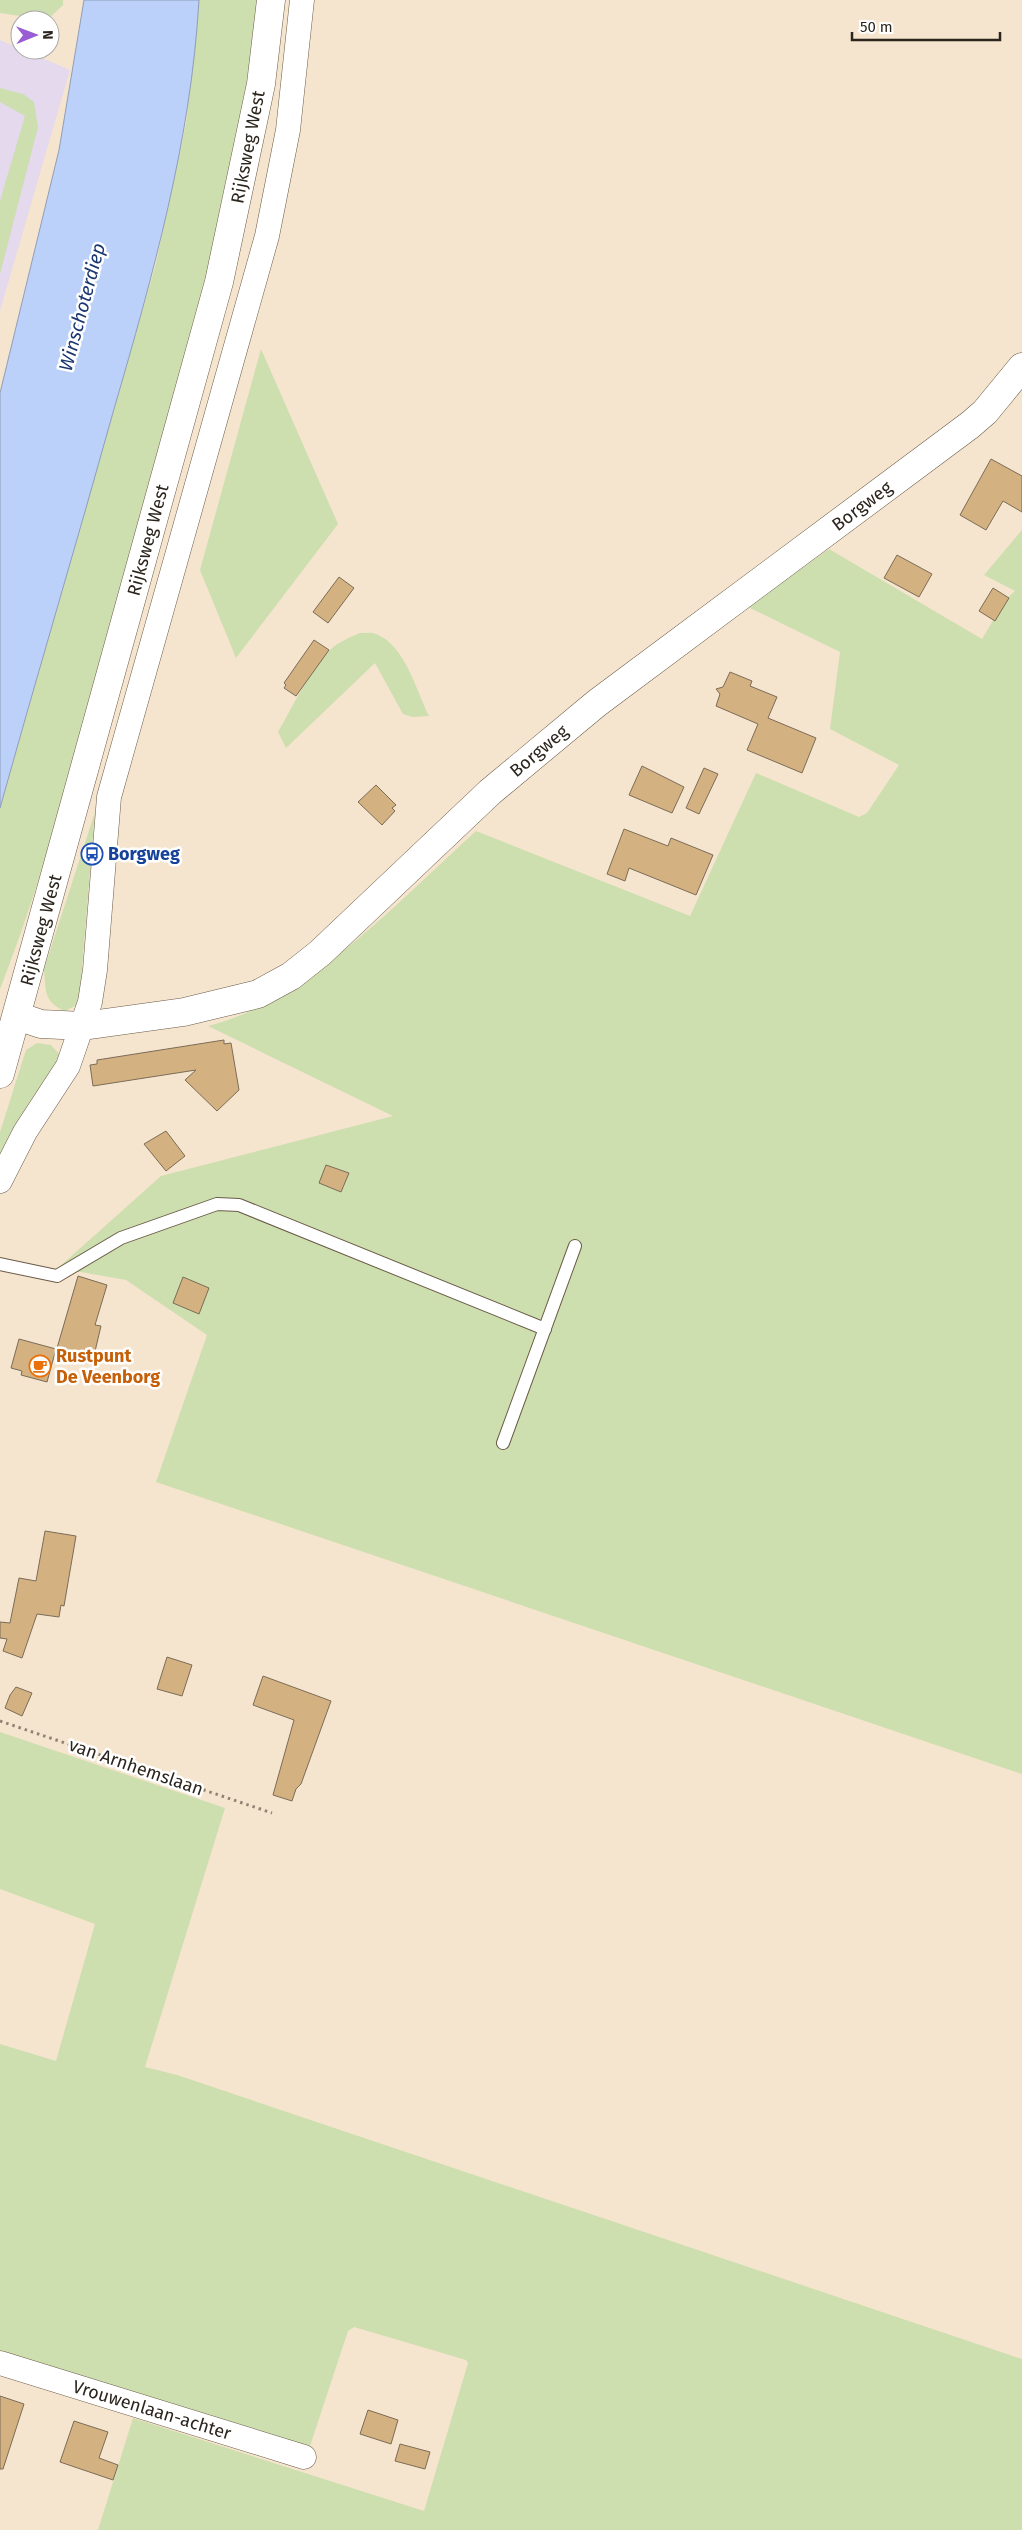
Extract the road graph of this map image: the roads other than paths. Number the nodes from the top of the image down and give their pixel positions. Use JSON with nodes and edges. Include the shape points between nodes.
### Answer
{"nodes":[{"id":1,"x":271,"y":0,"type":"edge"},
{"id":2,"x":302,"y":0,"type":"edge"},
{"id":3,"x":1022,"y":367,"type":"edge"},
{"id":4,"x":17,"y":1016,"type":"junction"},
{"id":5,"x":83,"y":1026,"type":"junction"},
{"id":6,"x":0,"y":1074,"type":"edge"},
{"id":7,"x":0,"y":1181,"type":"edge"},
{"id":8,"x":575,"y":1246,"type":"dead end"},
{"id":9,"x":0,"y":1264,"type":"edge"},
{"id":10,"x":544,"y":1329,"type":"junction"},
{"id":11,"x":503,"y":1443,"type":"dead end"},
{"id":12,"x":0,"y":2363,"type":"edge"},
{"id":13,"x":304,"y":2457,"type":"dead end"}],
"edges":[{"from":1,"to":4,"type":"street","name":"Rijksweg West","via":[[258,103],[219,282]]},
{"from":2,"to":5,"type":"street","name":"Rijksweg West","via":[[288,130],[267,236],[109,797],[95,970]]},
{"from":3,"to":5,"type":"street","name":"Borgweg","via":[[970,425],[597,703],[490,792],[320,953],[291,976],[258,994],[238,1000],[150,1018]]},
{"from":4,"to":5,"type":"street","name":"Borgweg","via":[[41,1024]]},
{"from":4,"to":6,"type":"street","name":"Rijksweg West"},
{"from":5,"to":7,"type":"street","via":[[61,1079],[25,1132]]},
{"from":8,"to":10,"type":"lane"},
{"from":9,"to":10,"type":"lane","via":[[57,1276],[121,1238],[217,1204],[240,1205]]},
{"from":10,"to":11,"type":"lane"},
{"from":12,"to":13,"type":"street","name":"Vrouwenlaan-achter"}]}
